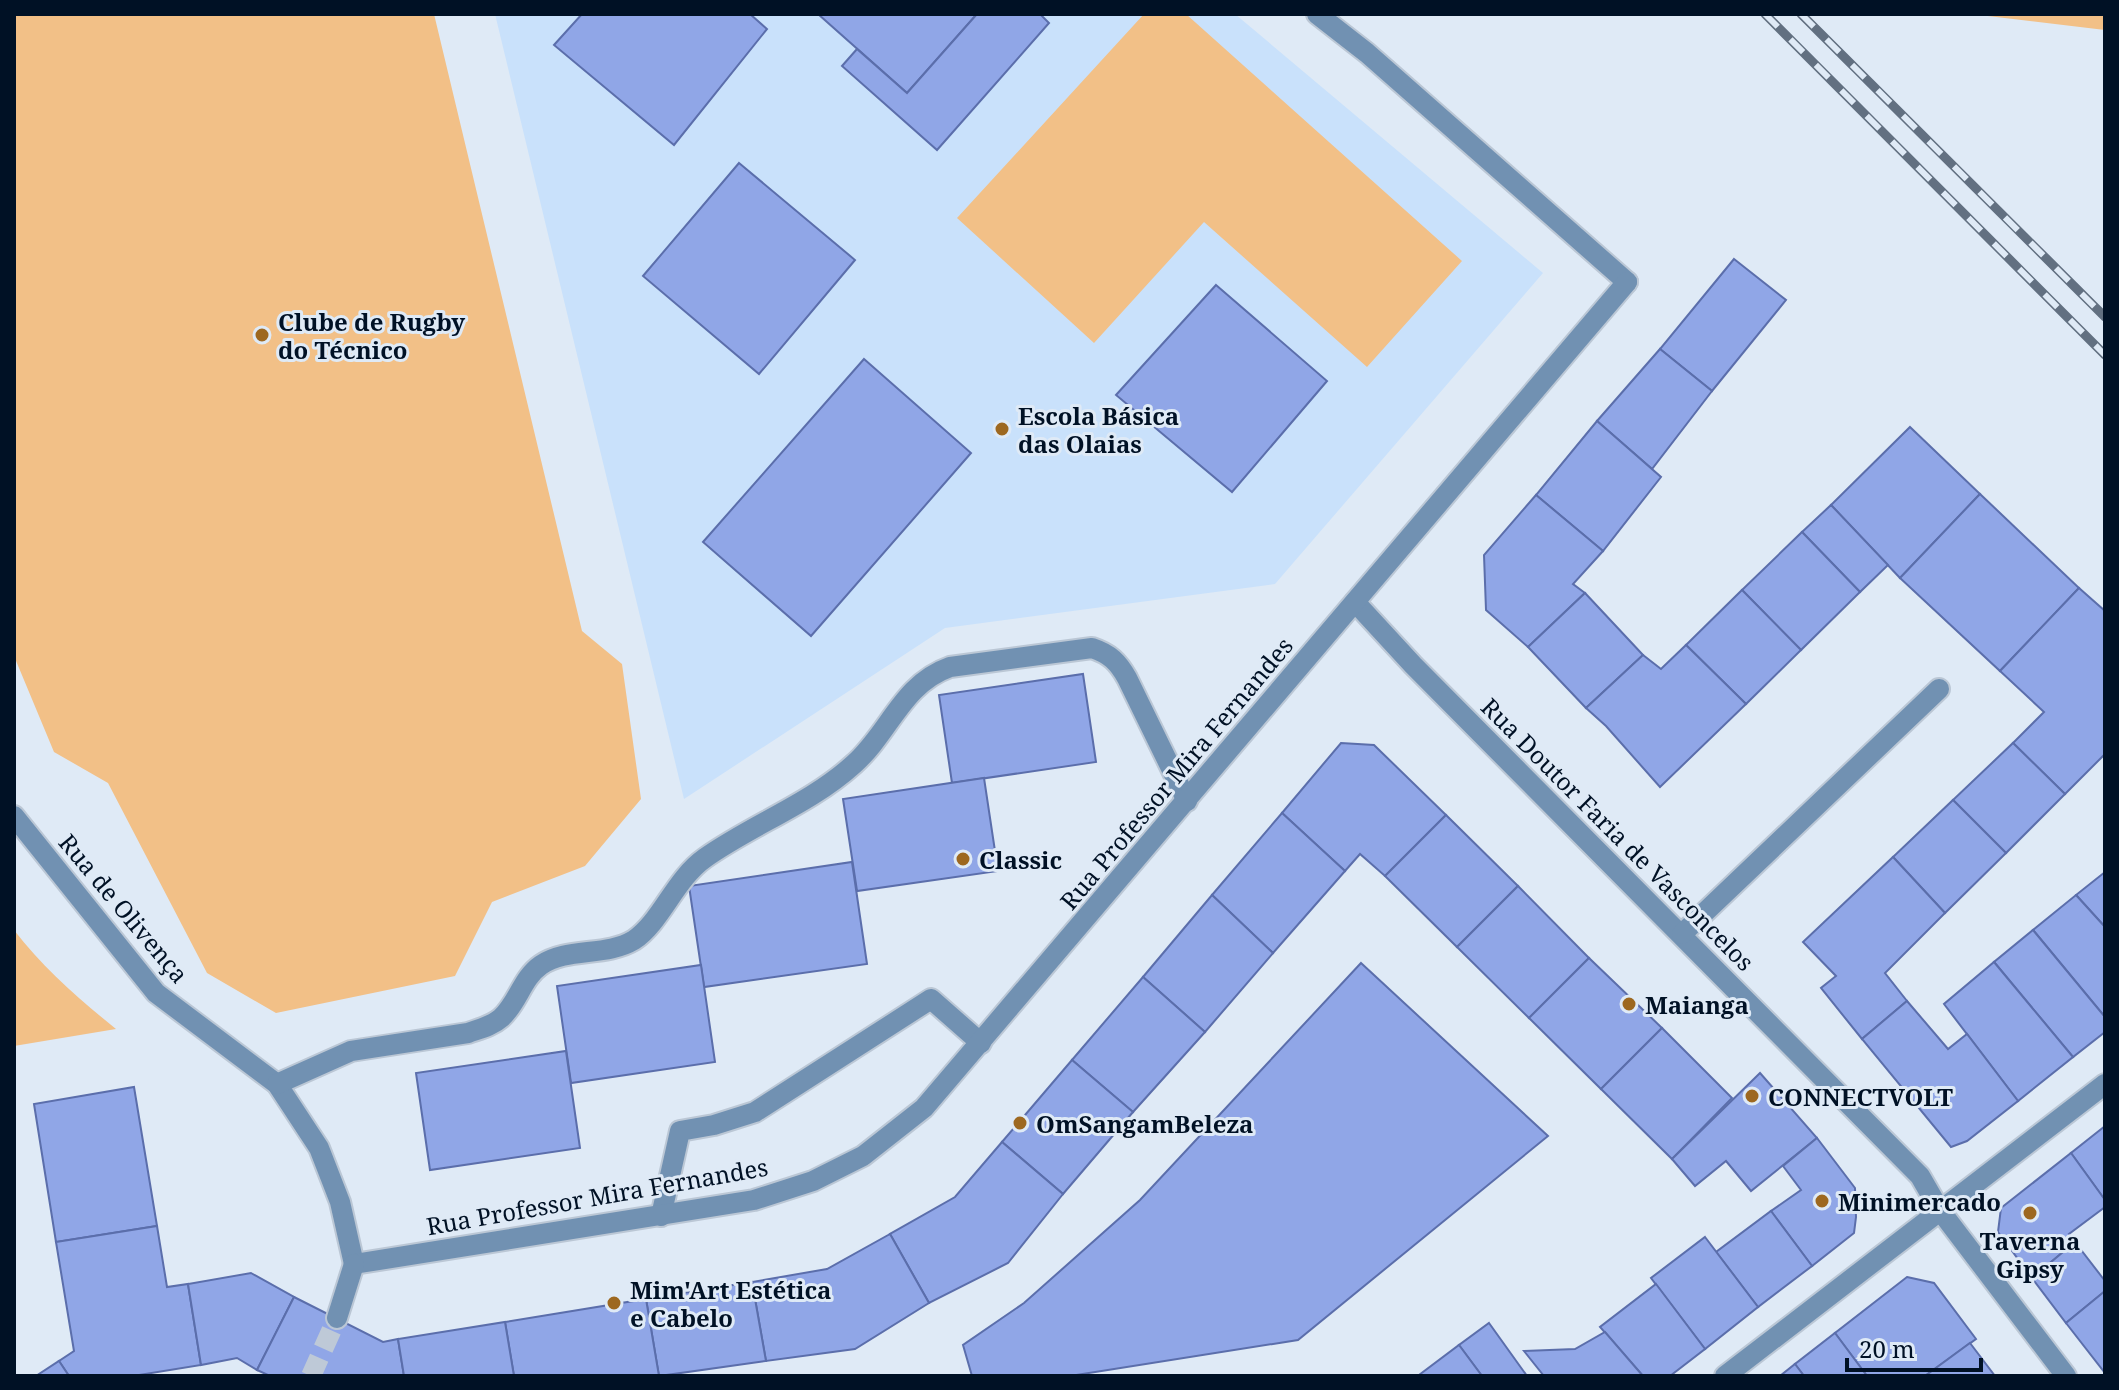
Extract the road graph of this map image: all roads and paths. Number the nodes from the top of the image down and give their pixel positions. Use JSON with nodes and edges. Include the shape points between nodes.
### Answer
{"nodes":[{"id":1,"x":1317,"y":14,"type":"edge"},
{"id":2,"x":1355,"y":602,"type":"junction"},
{"id":3,"x":1939,"y":689,"type":"dead end"},
{"id":4,"x":1187,"y":801,"type":"junction"},
{"id":5,"x":14,"y":816,"type":"edge"},
{"id":6,"x":1682,"y":934,"type":"junction"},
{"id":7,"x":981,"y":1043,"type":"junction"},
{"id":8,"x":277,"y":1084,"type":"junction"},
{"id":9,"x":2105,"y":1084,"type":"edge"},
{"id":10,"x":1939,"y":1209,"type":"junction"},
{"id":11,"x":661,"y":1216,"type":"junction"},
{"id":12,"x":354,"y":1264,"type":"junction"},
{"id":13,"x":337,"y":1318,"type":"tunnel mouth"},
{"id":14,"x":1725,"y":1376,"type":"edge"},
{"id":15,"x":2066,"y":1376,"type":"edge"}],
"edges":[{"from":1,"to":2,"type":"street","name":"Rua Professor Mira Fernandes","via":[[1627,282]]},
{"from":2,"to":4,"type":"street","name":"Rua Professor Mira Fernandes"},
{"from":2,"to":6,"type":"street","name":"Rua Doutor Faria de Vasconcelos"},
{"from":3,"to":6,"type":"street"},
{"from":4,"to":7,"type":"street","name":"Rua Professor Mira Fernandes"},
{"from":4,"to":8,"type":"street","via":[[1127,678],[1106,653],[1092,648],[950,667],[912,690],[879,738],[836,779],[703,859],[633,940],[540,965],[511,1008],[487,1027],[351,1051]]},
{"from":5,"to":8,"type":"street","name":"Rua de Olivença","via":[[156,993]]},
{"from":6,"to":10,"type":"street","name":"Rua Doutor Faria de Vasconcelos","via":[[1920,1176]]},
{"from":7,"to":11,"type":"street","name":"Rua Professor Mira Fernandes","via":[[924,1108],[863,1156],[813,1181],[754,1200]]},
{"from":7,"to":11,"type":"street","via":[[931,999],[755,1112],[680,1131]]},
{"from":8,"to":12,"type":"street","name":"Rua de Olivença","via":[[319,1148],[340,1202]]},
{"from":9,"to":10,"type":"street"},
{"from":10,"to":14,"type":"street"},
{"from":10,"to":15,"type":"street","name":"Rua Doutor Faria de Vasconcelos"},
{"from":11,"to":12,"type":"street","name":"Rua Professor Mira Fernandes"},
{"from":12,"to":13,"type":"street"}]}
